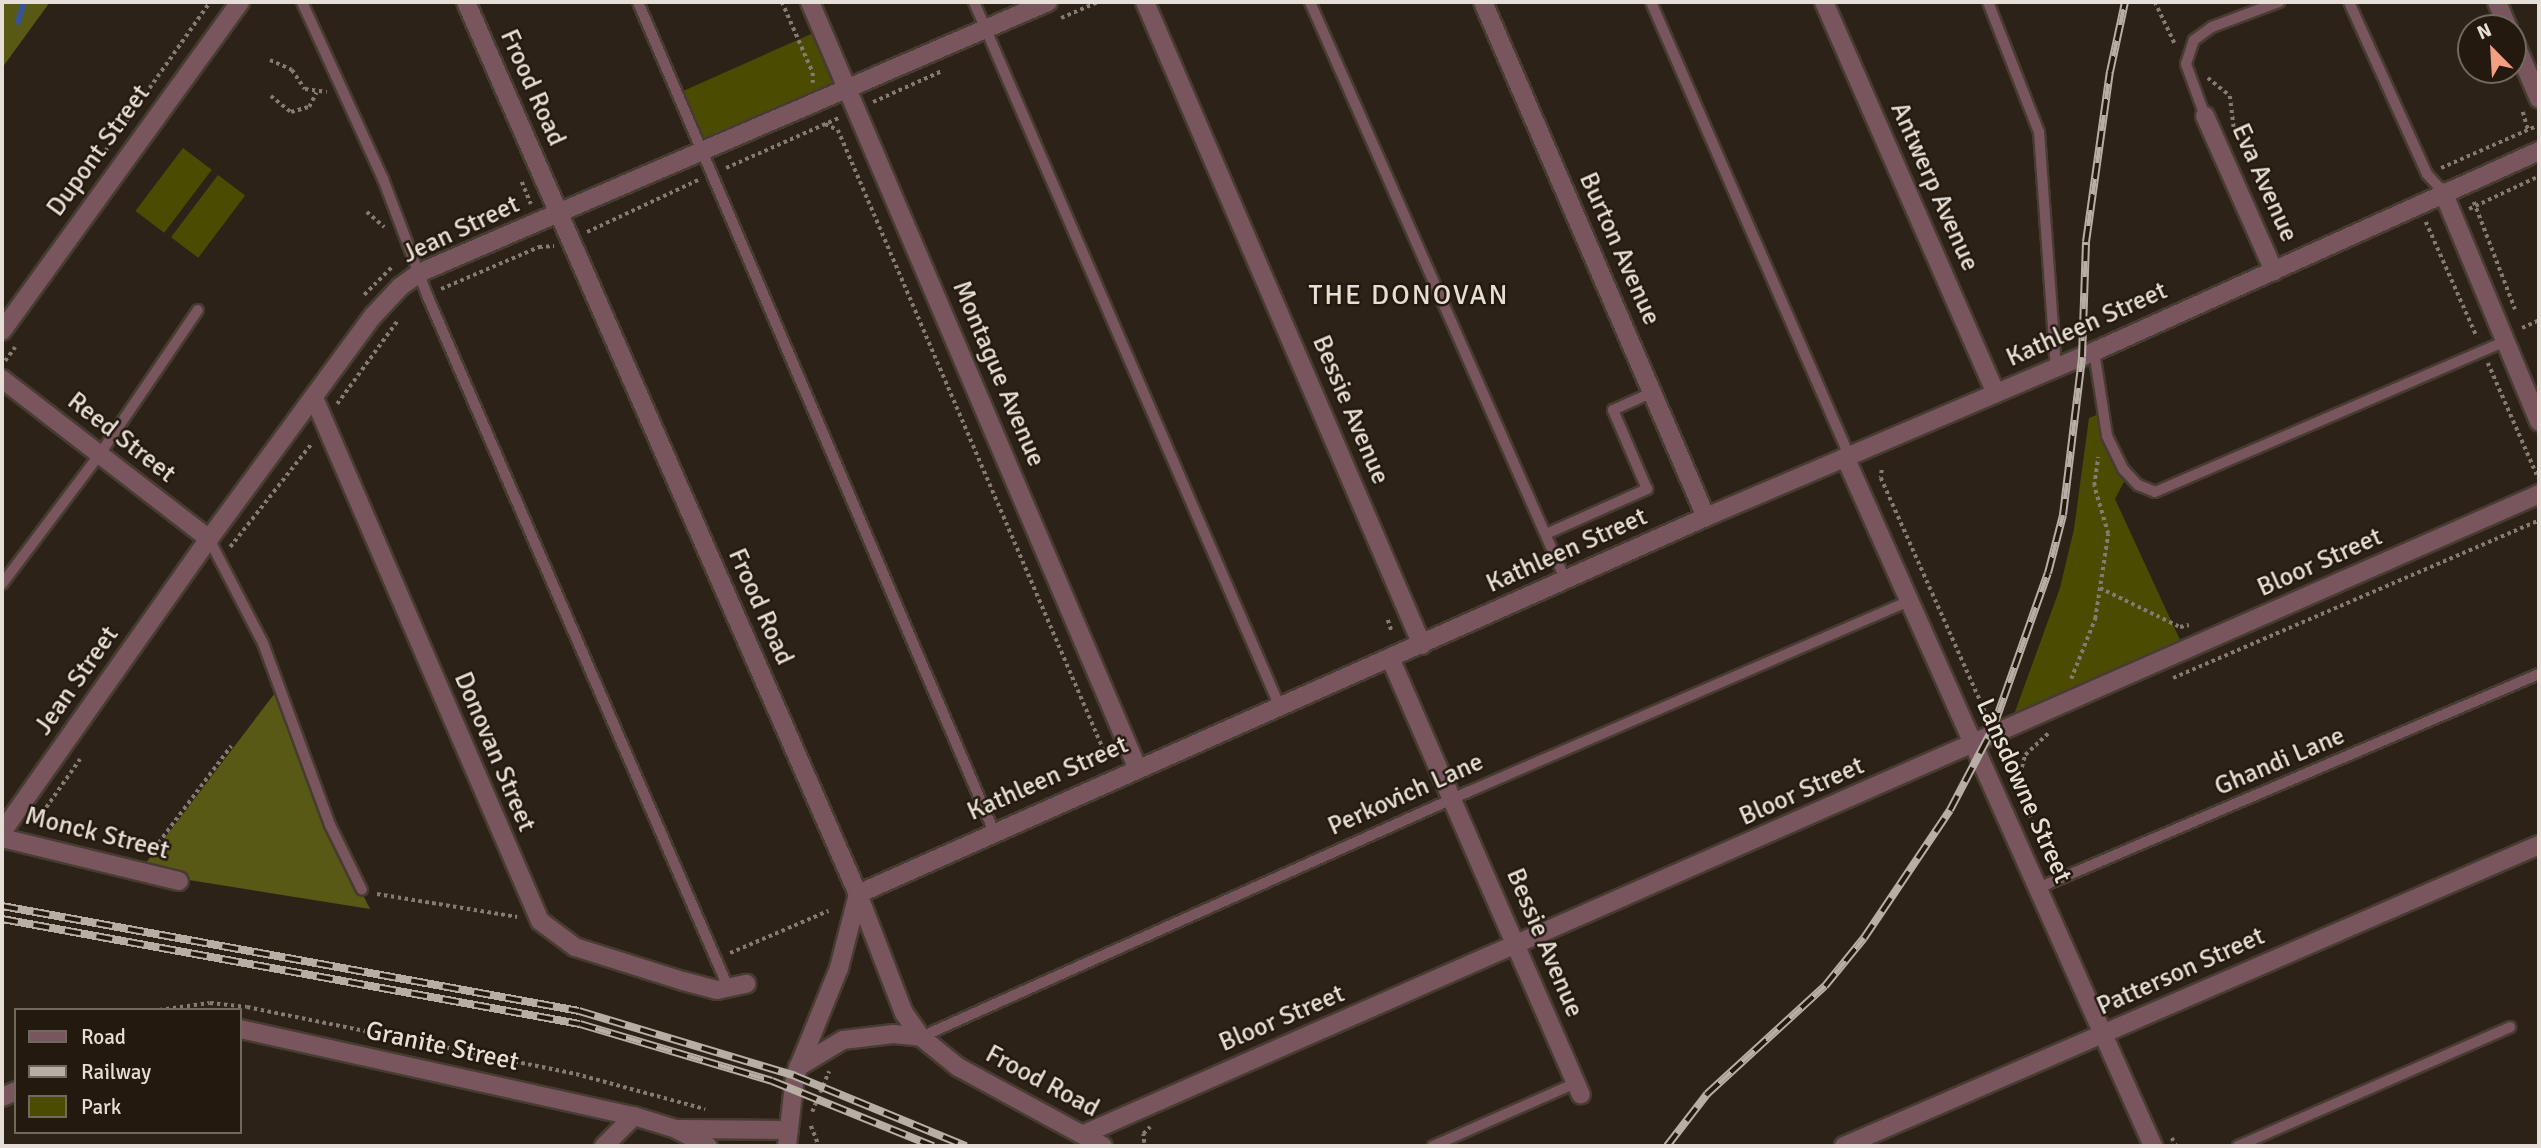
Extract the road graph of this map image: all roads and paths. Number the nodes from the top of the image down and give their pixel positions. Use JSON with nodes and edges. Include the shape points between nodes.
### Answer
{"nodes":[{"id":1,"x":210,"y":2,"type":"edge"},
{"id":2,"x":240,"y":2,"type":"edge"},
{"id":3,"x":302,"y":2,"type":"edge"},
{"id":4,"x":466,"y":2,"type":"edge"},
{"id":5,"x":638,"y":2,"type":"edge"},
{"id":6,"x":782,"y":2,"type":"edge"},
{"id":7,"x":810,"y":2,"type":"edge"},
{"id":8,"x":974,"y":2,"type":"edge"},
{"id":9,"x":1048,"y":2,"type":"edge"},
{"id":10,"x":1146,"y":2,"type":"edge"},
{"id":11,"x":1310,"y":2,"type":"edge"},
{"id":12,"x":1483,"y":2,"type":"edge"},
{"id":13,"x":1651,"y":2,"type":"edge"},
{"id":14,"x":1824,"y":2,"type":"edge"},
{"id":15,"x":1988,"y":2,"type":"edge"},
{"id":16,"x":2155,"y":2,"type":"edge"},
{"id":17,"x":2279,"y":2,"type":"edge"},
{"id":18,"x":2349,"y":2,"type":"edge"},
{"id":19,"x":2163,"y":20,"type":"dead end"},
{"id":20,"x":986,"y":30,"type":"junction"},
{"id":21,"x":270,"y":60,"type":"dead end"},
{"id":22,"x":2527,"y":71,"type":"edge"},
{"id":23,"x":811,"y":88,"type":"dead end"},
{"id":24,"x":340,"y":90,"type":"junction"},
{"id":25,"x":849,"y":91,"type":"junction"},
{"id":26,"x":316,"y":93,"type":"junction"},
{"id":27,"x":271,"y":96,"type":"dead end"},
{"id":28,"x":2539,"y":99,"type":"edge"},
{"id":29,"x":2205,"y":116,"type":"joint"},
{"id":30,"x":825,"y":124,"type":"dead end"},
{"id":31,"x":2539,"y":125,"type":"edge"},
{"id":32,"x":2539,"y":151,"type":"edge"},
{"id":33,"x":702,"y":153,"type":"junction"},
{"id":34,"x":2456,"y":162,"type":"junction"},
{"id":35,"x":96,"y":164,"type":"dead end"},
{"id":36,"x":2427,"y":174,"type":"junction"},
{"id":37,"x":2539,"y":176,"type":"edge"},
{"id":38,"x":2465,"y":183,"type":"junction"},
{"id":39,"x":2442,"y":192,"type":"junction"},
{"id":40,"x":2476,"y":206,"type":"junction"},
{"id":41,"x":558,"y":214,"type":"junction"},
{"id":42,"x":2453,"y":217,"type":"junction"},
{"id":43,"x":2429,"y":229,"type":"dead end"},
{"id":44,"x":549,"y":248,"type":"dead end"},
{"id":45,"x":2274,"y":271,"type":"junction"},
{"id":46,"x":419,"y":273,"type":"junction"},
{"id":47,"x":427,"y":295,"type":"junction"},
{"id":48,"x":198,"y":310,"type":"dead end"},
{"id":49,"x":401,"y":316,"type":"dead end"},
{"id":50,"x":2539,"y":320,"type":"edge"},
{"id":51,"x":2522,"y":328,"type":"junction"},
{"id":52,"x":2,"y":331,"type":"edge"},
{"id":53,"x":2526,"y":338,"type":"dead end"},
{"id":54,"x":2505,"y":341,"type":"junction"},
{"id":55,"x":2094,"y":351,"type":"junction"},
{"id":56,"x":2056,"y":368,"type":"junction"},
{"id":57,"x":2,"y":379,"type":"edge"},
{"id":58,"x":1653,"y":392,"type":"junction"},
{"id":59,"x":1996,"y":393,"type":"junction"},
{"id":60,"x":314,"y":398,"type":"junction"},
{"id":61,"x":338,"y":402,"type":"junction"},
{"id":62,"x":331,"y":418,"type":"junction"},
{"id":63,"x":2539,"y":422,"type":"edge"},
{"id":64,"x":2107,"y":436,"type":"junction"},
{"id":65,"x":100,"y":454,"type":"junction"},
{"id":66,"x":1847,"y":456,"type":"junction"},
{"id":67,"x":2534,"y":469,"type":"dead end"},
{"id":68,"x":1882,"y":470,"type":"dead end"},
{"id":69,"x":2532,"y":477,"type":"dead end"},
{"id":70,"x":2539,"y":494,"type":"edge"},
{"id":71,"x":1706,"y":517,"type":"junction"},
{"id":72,"x":2539,"y":520,"type":"edge"},
{"id":73,"x":1546,"y":534,"type":"junction"},
{"id":74,"x":209,"y":539,"type":"junction"},
{"id":75,"x":220,"y":560,"type":"junction"},
{"id":76,"x":1566,"y":580,"type":"junction"},
{"id":77,"x":2,"y":584,"type":"edge"},
{"id":78,"x":2100,"y":588,"type":"junction"},
{"id":79,"x":1911,"y":600,"type":"junction"},
{"id":80,"x":2192,"y":625,"type":"dead end"},
{"id":81,"x":1422,"y":646,"type":"junction"},
{"id":82,"x":1391,"y":660,"type":"junction"},
{"id":83,"x":2539,"y":674,"type":"edge"},
{"id":84,"x":2168,"y":681,"type":"dead end"},
{"id":85,"x":2064,"y":705,"type":"junction"},
{"id":86,"x":1280,"y":707,"type":"junction"},
{"id":87,"x":2052,"y":731,"type":"dead end"},
{"id":88,"x":1995,"y":735,"type":"junction"},
{"id":89,"x":1973,"y":745,"type":"junction"},
{"id":90,"x":230,"y":746,"type":"dead end"},
{"id":91,"x":1104,"y":751,"type":"dead end"},
{"id":92,"x":83,"y":754,"type":"dead end"},
{"id":93,"x":1137,"y":767,"type":"junction"},
{"id":94,"x":2018,"y":783,"type":"junction"},
{"id":95,"x":1452,"y":799,"type":"junction"},
{"id":96,"x":38,"y":819,"type":"dead end"},
{"id":97,"x":2,"y":832,"type":"edge"},
{"id":98,"x":994,"y":832,"type":"junction"},
{"id":99,"x":2,"y":838,"type":"edge"},
{"id":100,"x":2539,"y":845,"type":"edge"},
{"id":101,"x":138,"y":871,"type":"junction"},
{"id":102,"x":179,"y":881,"type":"dead end"},
{"id":103,"x":2057,"y":881,"type":"junction"},
{"id":104,"x":2038,"y":888,"type":"junction"},
{"id":105,"x":362,"y":890,"type":"joint"},
{"id":106,"x":858,"y":894,"type":"junction"},
{"id":107,"x":828,"y":911,"type":"dead end"},
{"id":108,"x":540,"y":921,"type":"junction"},
{"id":109,"x":1517,"y":946,"type":"junction"},
{"id":110,"x":715,"y":958,"type":"junction"},
{"id":111,"x":746,"y":984,"type":"dead end"},
{"id":112,"x":728,"y":987,"type":"junction"},
{"id":113,"x":173,"y":1008,"type":"edge"},
{"id":114,"x":2510,"y":1027,"type":"dead end"},
{"id":115,"x":242,"y":1029,"type":"edge"},
{"id":116,"x":2104,"y":1034,"type":"junction"},
{"id":117,"x":921,"y":1037,"type":"junction"},
{"id":118,"x":838,"y":1063,"type":"dead end"},
{"id":119,"x":798,"y":1067,"type":"junction"},
{"id":120,"x":1579,"y":1088,"type":"joint"},
{"id":121,"x":708,"y":1110,"type":"dead end"},
{"id":122,"x":634,"y":1116,"type":"junction"},
{"id":123,"x":1162,"y":1122,"type":"dead end"},
{"id":124,"x":676,"y":1129,"type":"junction"},
{"id":125,"x":1084,"y":1134,"type":"junction"},
{"id":126,"x":2170,"y":1134,"type":"dead end"},
{"id":127,"x":788,"y":1138,"type":"edge"},
{"id":128,"x":1144,"y":1143,"type":"dead end"},
{"id":129,"x":604,"y":1146,"type":"edge"},
{"id":130,"x":708,"y":1146,"type":"edge"},
{"id":131,"x":819,"y":1146,"type":"edge"},
{"id":132,"x":1103,"y":1146,"type":"edge"},
{"id":133,"x":1433,"y":1146,"type":"edge"},
{"id":134,"x":1844,"y":1146,"type":"edge"},
{"id":135,"x":2153,"y":1146,"type":"edge"},
{"id":136,"x":2175,"y":1146,"type":"edge"},
{"id":137,"x":2238,"y":1146,"type":"edge"}],
"edges":[{"from":1,"to":35,"type":"path"},
{"from":2,"to":52,"type":"street","name":"Dupont Street"},
{"from":3,"to":24,"type":"lane"},
{"from":4,"to":41,"type":"street","name":"Frood Road"},
{"from":5,"to":33,"type":"lane"},
{"from":6,"to":23,"type":"path","via":[[813,73]]},
{"from":7,"to":25,"type":"street","name":"Montague Avenue"},
{"from":8,"to":20,"type":"lane"},
{"from":9,"to":20,"type":"street","name":"Jean Street"},
{"from":10,"to":81,"type":"street","name":"Bessie Avenue"},
{"from":11,"to":73,"type":"lane"},
{"from":12,"to":58,"type":"street","name":"Burton Avenue"},
{"from":13,"to":66,"type":"lane"},
{"from":14,"to":59,"type":"street","name":"Antwerp Avenue"},
{"from":15,"to":56,"type":"lane","via":[[2039,132]]},
{"from":16,"to":19,"type":"path"},
{"from":17,"to":29,"type":"lane","via":[[2212,27],[2194,40],[2186,64]]},
{"from":18,"to":36,"type":"lane"},
{"from":20,"to":25,"type":"street","name":"Jean Street"},
{"from":20,"to":86,"type":"lane"},
{"from":21,"to":26,"type":"path","via":[[292,70],[305,89]]},
{"from":22,"to":28,"type":"street"},
{"from":24,"to":26,"type":"path"},
{"from":24,"to":46,"type":"lane","via":[[383,178]]},
{"from":25,"to":33,"type":"street","name":"Jean Street"},
{"from":25,"to":93,"type":"street","name":"Montague Avenue"},
{"from":26,"to":27,"type":"path","via":[[309,107],[291,112]]},
{"from":29,"to":45,"type":"street","name":"Eva Avenue"},
{"from":30,"to":91,"type":"path","via":[[838,130]]},
{"from":31,"to":34,"type":"path"},
{"from":32,"to":38,"type":"street","name":"Kathleen Street"},
{"from":33,"to":41,"type":"street","name":"Jean Street"},
{"from":33,"to":98,"type":"lane"},
{"from":34,"to":36,"type":"path"},
{"from":34,"to":38,"type":"path"},
{"from":36,"to":39,"type":"lane"},
{"from":37,"to":40,"type":"path"},
{"from":38,"to":39,"type":"street","name":"Kathleen Street"},
{"from":38,"to":40,"type":"path"},
{"from":39,"to":42,"type":"street"},
{"from":39,"to":45,"type":"street","name":"Kathleen Street"},
{"from":40,"to":42,"type":"path"},
{"from":40,"to":51,"type":"path"},
{"from":41,"to":46,"type":"street","name":"Jean Street"},
{"from":41,"to":106,"type":"street","name":"Frood Road"},
{"from":42,"to":43,"type":"path"},
{"from":42,"to":54,"type":"street"},
{"from":44,"to":47,"type":"path","via":[[539,247]]},
{"from":45,"to":55,"type":"street","name":"Kathleen Street"},
{"from":46,"to":47,"type":"lane"},
{"from":46,"to":60,"type":"street","name":"Jean Street","via":[[373,316]]},
{"from":47,"to":110,"type":"lane"},
{"from":48,"to":65,"type":"lane"},
{"from":49,"to":61,"type":"path"},
{"from":50,"to":51,"type":"path"},
{"from":51,"to":53,"type":"path"},
{"from":54,"to":63,"type":"street"},
{"from":54,"to":64,"type":"lane","via":[[2155,492],[2138,485],[2123,470]]},
{"from":55,"to":56,"type":"street","name":"Kathleen Street"},
{"from":55,"to":64,"type":"lane"},
{"from":56,"to":59,"type":"street","name":"Kathleen Street"},
{"from":57,"to":65,"type":"street","name":"Reed Street"},
{"from":58,"to":71,"type":"street","name":"Burton Avenue"},
{"from":58,"to":73,"type":"lane","via":[[1613,410],[1647,489]]},
{"from":59,"to":66,"type":"street","name":"Kathleen Street"},
{"from":60,"to":62,"type":"street","name":"Donovan Street"},
{"from":60,"to":74,"type":"street","name":"Jean Street"},
{"from":61,"to":62,"type":"path"},
{"from":61,"to":62,"type":"path"},
{"from":62,"to":75,"type":"path"},
{"from":62,"to":108,"type":"street","name":"Donovan Street"},
{"from":64,"to":78,"type":"path","via":[[2094,486],[2108,534]]},
{"from":65,"to":74,"type":"street","name":"Reed Street"},
{"from":65,"to":77,"type":"lane"},
{"from":66,"to":71,"type":"street","name":"Kathleen Street"},
{"from":66,"to":79,"type":"street","name":"Lansdowne Street"},
{"from":67,"to":69,"type":"path"},
{"from":68,"to":88,"type":"path","via":[[1881,478]]},
{"from":70,"to":85,"type":"street","name":"Bloor Street"},
{"from":71,"to":76,"type":"street","name":"Kathleen Street"},
{"from":72,"to":84,"type":"path"},
{"from":73,"to":76,"type":"lane"},
{"from":74,"to":75,"type":"lane"},
{"from":74,"to":97,"type":"street","name":"Jean Street"},
{"from":75,"to":105,"type":"lane","via":[[263,643],[330,825]]},
{"from":76,"to":81,"type":"street","name":"Kathleen Street"},
{"from":78,"to":80,"type":"path","via":[[2180,626]]},
{"from":78,"to":85,"type":"path","via":[[2095,619]]},
{"from":79,"to":89,"type":"street","name":"Lansdowne Street"},
{"from":79,"to":95,"type":"lane","name":"Perkovich Lane"},
{"from":81,"to":82,"type":"street","name":"Kathleen Street"},
{"from":82,"to":86,"type":"street","name":"Kathleen Street"},
{"from":82,"to":95,"type":"street","name":"Bessie Avenue"},
{"from":83,"to":103,"type":"lane","name":"Ghandi Lane"},
{"from":85,"to":88,"type":"street","name":"Bloor Street"},
{"from":86,"to":93,"type":"street","name":"Kathleen Street"},
{"from":87,"to":94,"type":"path","via":[[2025,755]]},
{"from":88,"to":89,"type":"street","name":"Bloor Street"},
{"from":88,"to":94,"type":"path"},
{"from":89,"to":104,"type":"street","name":"Lansdowne Street"},
{"from":89,"to":109,"type":"street","name":"Bloor Street"},
{"from":90,"to":101,"type":"path"},
{"from":92,"to":96,"type":"path"},
{"from":93,"to":98,"type":"street","name":"Kathleen Street"},
{"from":94,"to":103,"type":"path"},
{"from":95,"to":109,"type":"street","name":"Bessie Avenue"},
{"from":95,"to":117,"type":"lane","name":"Perkovich Lane"},
{"from":98,"to":106,"type":"street","name":"Kathleen Street"},
{"from":99,"to":101,"type":"street","name":"Monck Street"},
{"from":100,"to":116,"type":"street","name":"Patterson Street"},
{"from":101,"to":102,"type":"street","name":"Monck Street"},
{"from":103,"to":104,"type":"lane","name":"Ghandi Lane"},
{"from":104,"to":116,"type":"street","name":"Lansdowne Street"},
{"from":105,"to":108,"type":"path"},
{"from":106,"to":117,"type":"street","name":"Frood Road","via":[[904,1013]]},
{"from":106,"to":119,"type":"street","via":[[839,968]]},
{"from":107,"to":110,"type":"path"},
{"from":108,"to":112,"type":"street","via":[[575,947],[717,990]]},
{"from":109,"to":120,"type":"street","name":"Bessie Avenue"},
{"from":109,"to":125,"type":"street","name":"Bloor Street"},
{"from":110,"to":112,"type":"lane"},
{"from":111,"to":112,"type":"street"},
{"from":113,"to":121,"type":"path","via":[[209,1003],[247,1007],[576,1074]]},
{"from":114,"to":137,"type":"lane"},
{"from":115,"to":122,"type":"street","name":"Granite Street"},
{"from":116,"to":134,"type":"street","name":"Patterson Street"},
{"from":116,"to":135,"type":"street","name":"Lansdowne Street"},
{"from":117,"to":119,"type":"street","via":[[843,1040]]},
{"from":117,"to":125,"type":"street","name":"Frood Road","via":[[957,1067]]},
{"from":118,"to":131,"type":"path","via":[[829,1071],[810,1117]]},
{"from":119,"to":127,"type":"street"},
{"from":120,"to":133,"type":"lane"},
{"from":122,"to":124,"type":"street","name":"Granite Street"},
{"from":122,"to":129,"type":"street"},
{"from":123,"to":128,"type":"path","via":[[1143,1134]]},
{"from":124,"to":127,"type":"street"},
{"from":124,"to":130,"type":"street"},
{"from":125,"to":132,"type":"street","name":"Frood Road"},
{"from":126,"to":136,"type":"path"}]}
